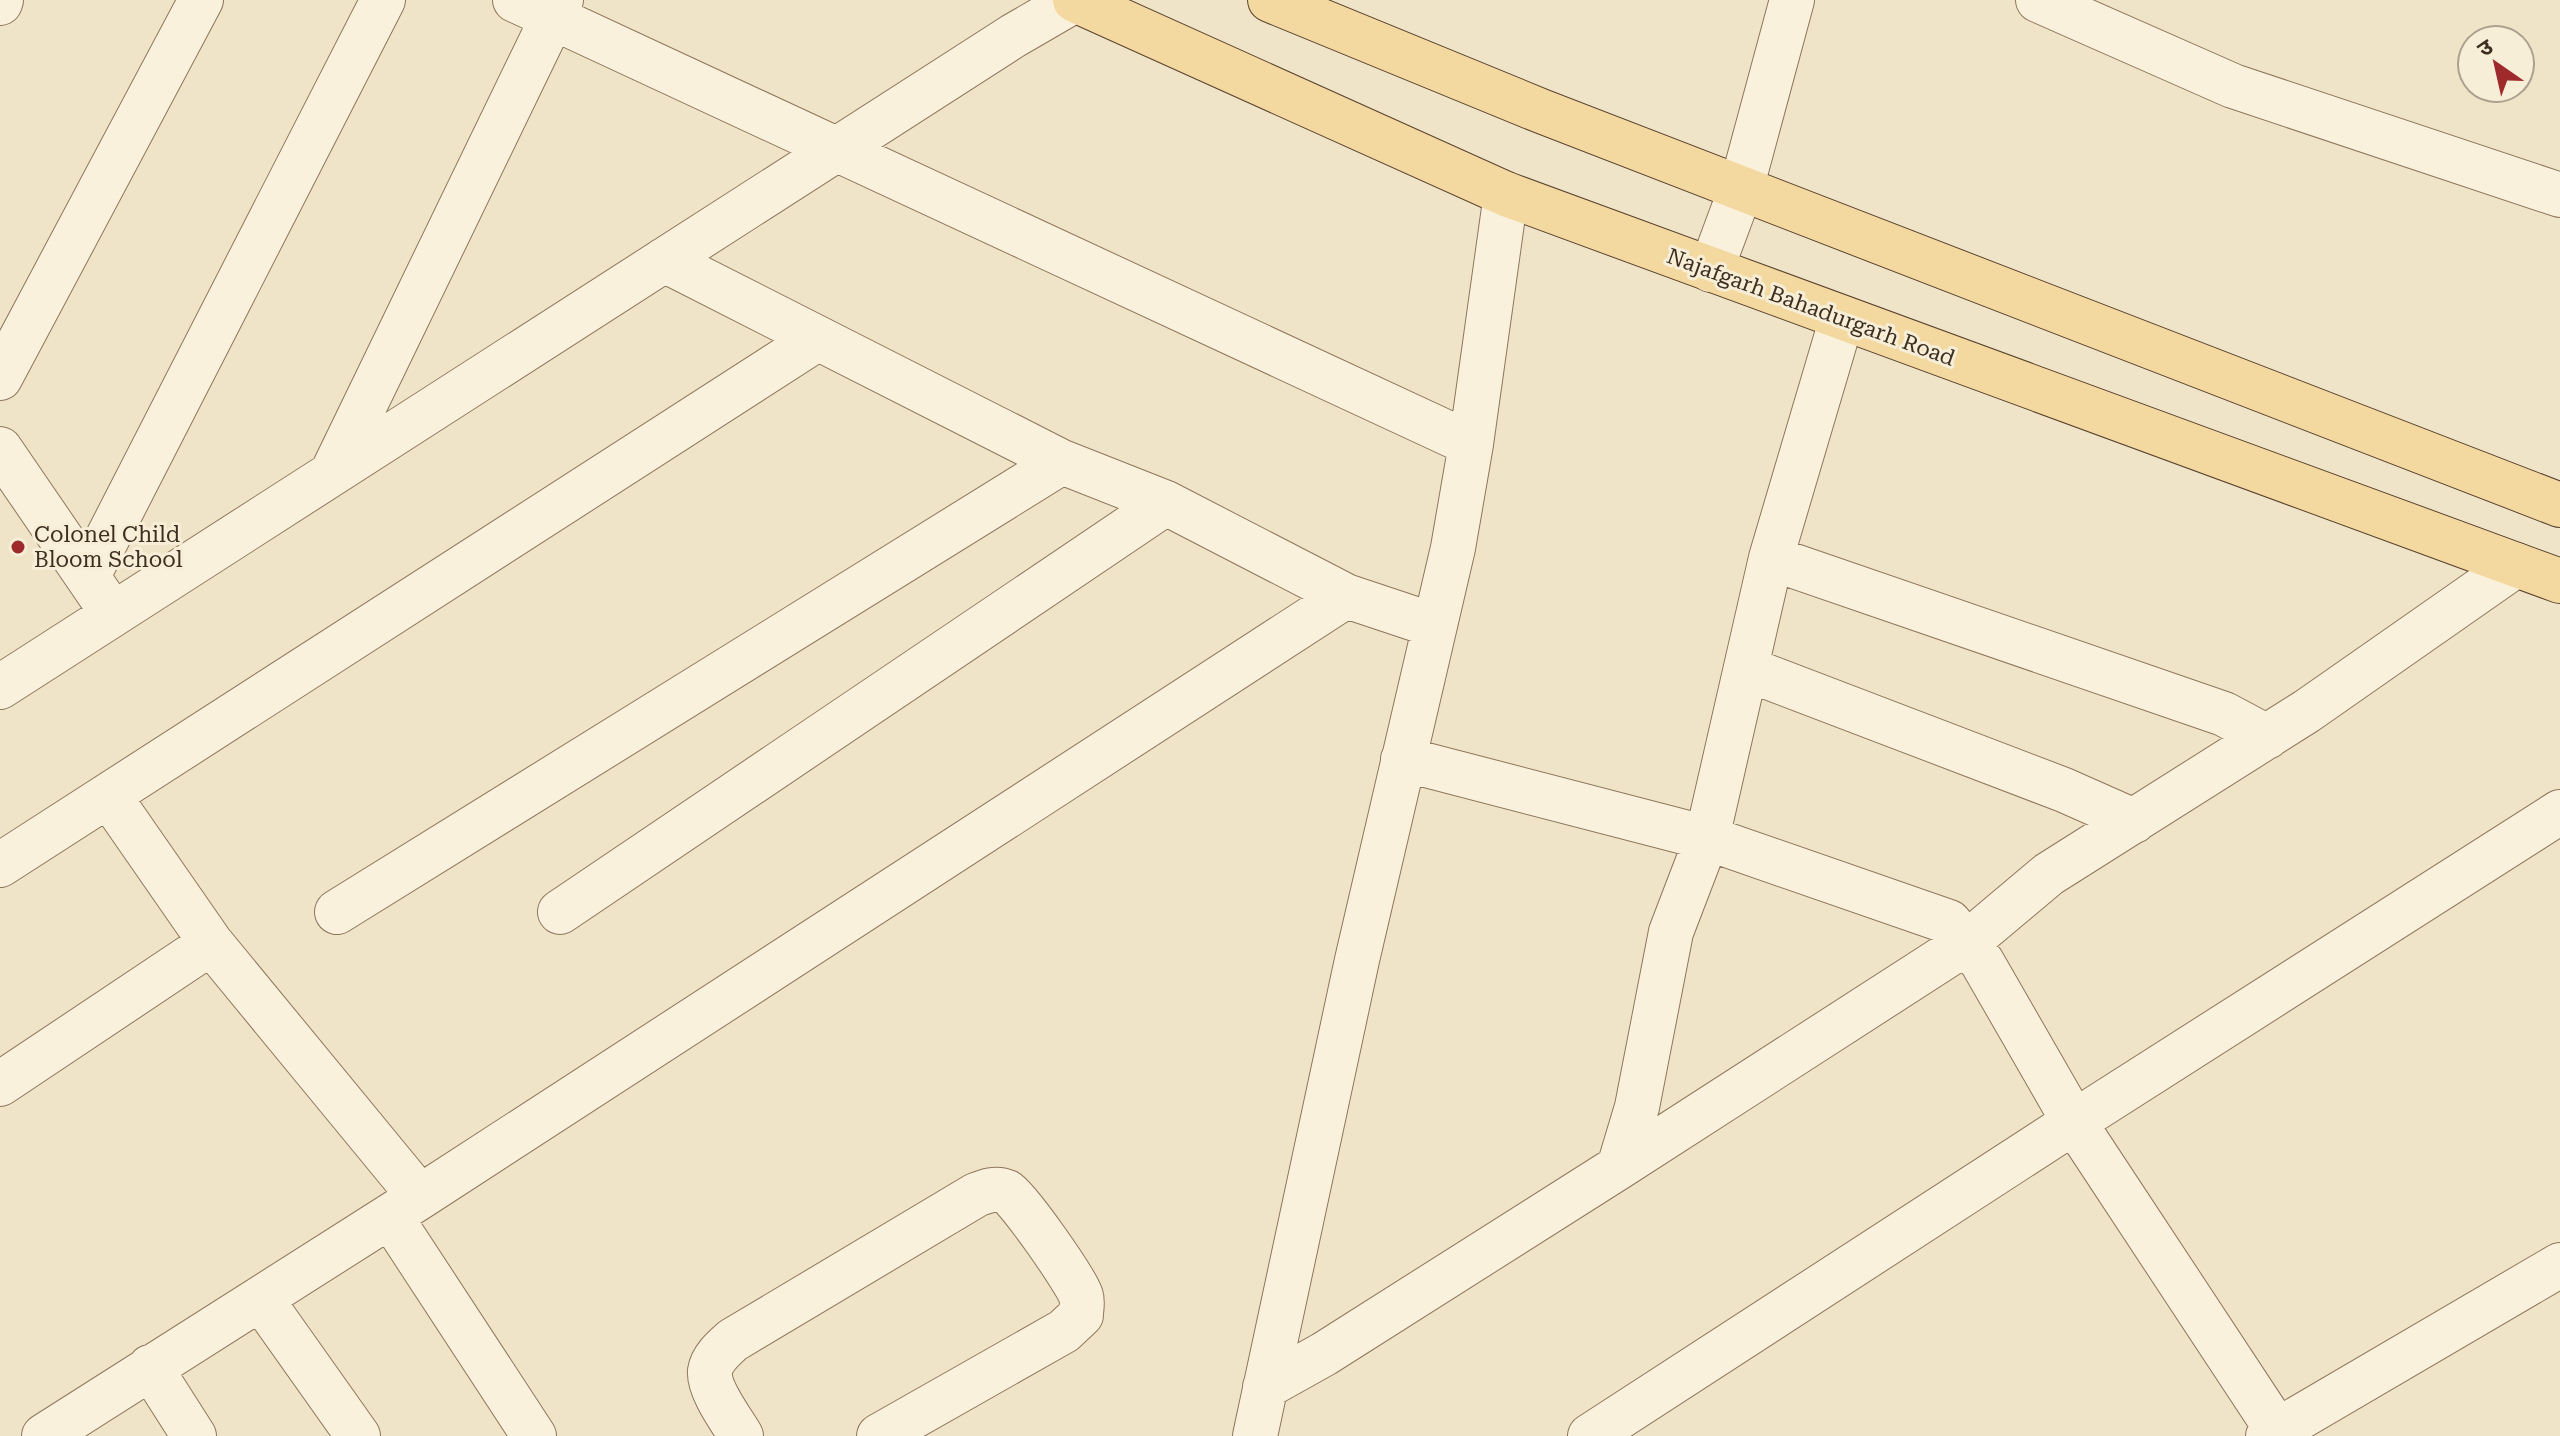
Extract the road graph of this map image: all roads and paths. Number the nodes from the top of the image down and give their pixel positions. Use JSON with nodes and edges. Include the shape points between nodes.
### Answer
{"nodes":[{"id":1,"x":201,"y":0,"type":"edge"},
{"id":2,"x":383,"y":0,"type":"edge"},
{"id":3,"x":1075,"y":0,"type":"edge"},
{"id":4,"x":1270,"y":0,"type":"edge"},
{"id":5,"x":1792,"y":0,"type":"edge"},
{"id":6,"x":2038,"y":0,"type":"edge"},
{"id":7,"x":543,"y":6,"type":"edge"},
{"id":8,"x":2100,"y":10,"type":"edge"},
{"id":9,"x":835,"y":150,"type":"junction"},
{"id":10,"x":1741,"y":189,"type":"junction"},
{"id":11,"x":1506,"y":194,"type":"junction"},
{"id":12,"x":2560,"y":195,"type":"edge"},
{"id":13,"x":664,"y":260,"type":"junction"},
{"id":14,"x":1711,"y":270,"type":"junction"},
{"id":15,"x":1842,"y":318,"type":"junction"},
{"id":16,"x":817,"y":339,"type":"junction"},
{"id":17,"x":0,"y":378,"type":"edge"},
{"id":18,"x":1471,"y":444,"type":"junction"},
{"id":19,"x":0,"y":449,"type":"edge"},
{"id":20,"x":1062,"y":462,"type":"junction"},
{"id":21,"x":332,"y":473,"type":"junction"},
{"id":22,"x":1166,"y":503,"type":"junction"},
{"id":23,"x":2560,"y":505,"type":"edge"},
{"id":24,"x":1771,"y":558,"type":"junction"},
{"id":25,"x":2516,"y":565,"type":"junction"},
{"id":26,"x":88,"y":576,"type":"junction"},
{"id":27,"x":2560,"y":581,"type":"edge"},
{"id":28,"x":1346,"y":596,"type":"junction"},
{"id":29,"x":113,"y":613,"type":"junction"},
{"id":30,"x":1433,"y":625,"type":"junction"},
{"id":31,"x":1747,"y":669,"type":"junction"},
{"id":32,"x":0,"y":687,"type":"edge"},
{"id":33,"x":2267,"y":737,"type":"junction"},
{"id":34,"x":1403,"y":759,"type":"junction"},
{"id":35,"x":109,"y":796,"type":"junction"},
{"id":36,"x":2560,"y":812,"type":"edge"},
{"id":37,"x":2134,"y":821,"type":"junction"},
{"id":38,"x":1707,"y":838,"type":"junction"},
{"id":39,"x":0,"y":865,"type":"edge"},
{"id":40,"x":337,"y":912,"type":"dead end"},
{"id":41,"x":560,"y":912,"type":"dead end"},
{"id":42,"x":1968,"y":942,"type":"junction"},
{"id":43,"x":211,"y":943,"type":"junction"},
{"id":44,"x":0,"y":1084,"type":"edge"},
{"id":45,"x":2074,"y":1122,"type":"junction"},
{"id":46,"x":1619,"y":1167,"type":"junction"},
{"id":47,"x":405,"y":1206,"type":"junction"},
{"id":48,"x":2560,"y":1265,"type":"edge"},
{"id":49,"x":261,"y":1299,"type":"junction"},
{"id":50,"x":150,"y":1367,"type":"junction"},
{"id":51,"x":1265,"y":1387,"type":"junction"},
{"id":52,"x":2275,"y":1434,"type":"edge"},
{"id":53,"x":44,"y":1436,"type":"edge"},
{"id":54,"x":194,"y":1436,"type":"edge"},
{"id":55,"x":358,"y":1436,"type":"edge"},
{"id":56,"x":534,"y":1436,"type":"edge"},
{"id":57,"x":741,"y":1436,"type":"edge"},
{"id":58,"x":879,"y":1436,"type":"edge"},
{"id":59,"x":1255,"y":1436,"type":"edge"},
{"id":60,"x":1590,"y":1436,"type":"edge"}],
"edges":[{"from":1,"to":17,"type":"street"},
{"from":2,"to":26,"type":"street"},
{"from":3,"to":9,"type":"street"},
{"from":3,"to":11,"type":"main road","name":"Najafgarh Bahadurgarh Road"},
{"from":4,"to":10,"type":"main road"},
{"from":5,"to":10,"type":"street"},
{"from":6,"to":8,"type":"street"},
{"from":7,"to":9,"type":"street"},
{"from":7,"to":21,"type":"street"},
{"from":8,"to":12,"type":"street","via":[[2233,86]]},
{"from":9,"to":13,"type":"street"},
{"from":9,"to":18,"type":"street"},
{"from":10,"to":14,"type":"street"},
{"from":10,"to":23,"type":"main road"},
{"from":11,"to":14,"type":"main road","name":"Najafgarh Bahadurgarh Road"},
{"from":11,"to":18,"type":"street"},
{"from":13,"to":16,"type":"street"},
{"from":13,"to":21,"type":"street"},
{"from":14,"to":15,"type":"main road","name":"Najafgarh Bahadurgarh Road"},
{"from":15,"to":24,"type":"street"},
{"from":15,"to":25,"type":"main road","name":"Najafgarh Bahadurgarh Road"},
{"from":16,"to":20,"type":"street"},
{"from":16,"to":35,"type":"street"},
{"from":18,"to":30,"type":"street"},
{"from":19,"to":26,"type":"street"},
{"from":20,"to":22,"type":"street"},
{"from":20,"to":40,"type":"street"},
{"from":21,"to":29,"type":"street"},
{"from":22,"to":28,"type":"street"},
{"from":22,"to":41,"type":"street"},
{"from":24,"to":31,"type":"street"},
{"from":24,"to":33,"type":"street","via":[[2224,714]]},
{"from":25,"to":27,"type":"main road","name":"Najafgarh Bahadurgarh Road"},
{"from":25,"to":33,"type":"street"},
{"from":26,"to":29,"type":"street"},
{"from":28,"to":30,"type":"street"},
{"from":28,"to":47,"type":"street"},
{"from":29,"to":32,"type":"street"},
{"from":30,"to":34,"type":"street"},
{"from":31,"to":37,"type":"street"},
{"from":31,"to":38,"type":"street"},
{"from":33,"to":37,"type":"street"},
{"from":34,"to":38,"type":"street"},
{"from":34,"to":51,"type":"street"},
{"from":35,"to":39,"type":"street"},
{"from":35,"to":43,"type":"street"},
{"from":36,"to":45,"type":"street"},
{"from":37,"to":42,"type":"street","via":[[2049,874]]},
{"from":38,"to":42,"type":"street","via":[[1949,922]]},
{"from":38,"to":46,"type":"street","via":[[1671,932],[1637,1107]]},
{"from":42,"to":45,"type":"street"},
{"from":42,"to":46,"type":"street"},
{"from":43,"to":44,"type":"street"},
{"from":43,"to":47,"type":"street"},
{"from":45,"to":52,"type":"street"},
{"from":45,"to":60,"type":"street"},
{"from":46,"to":51,"type":"street"},
{"from":47,"to":49,"type":"street"},
{"from":47,"to":56,"type":"street"},
{"from":48,"to":52,"type":"street"},
{"from":49,"to":50,"type":"street"},
{"from":49,"to":55,"type":"street"},
{"from":50,"to":53,"type":"street"},
{"from":50,"to":54,"type":"street"},
{"from":51,"to":59,"type":"street"},
{"from":57,"to":58,"type":"street","via":[[716,1394],[710,1372],[718,1354],[976,1195],[993,1189],[1008,1193],[1073,1282],[1082,1298],[1081,1315],[1064,1331]]}]}
